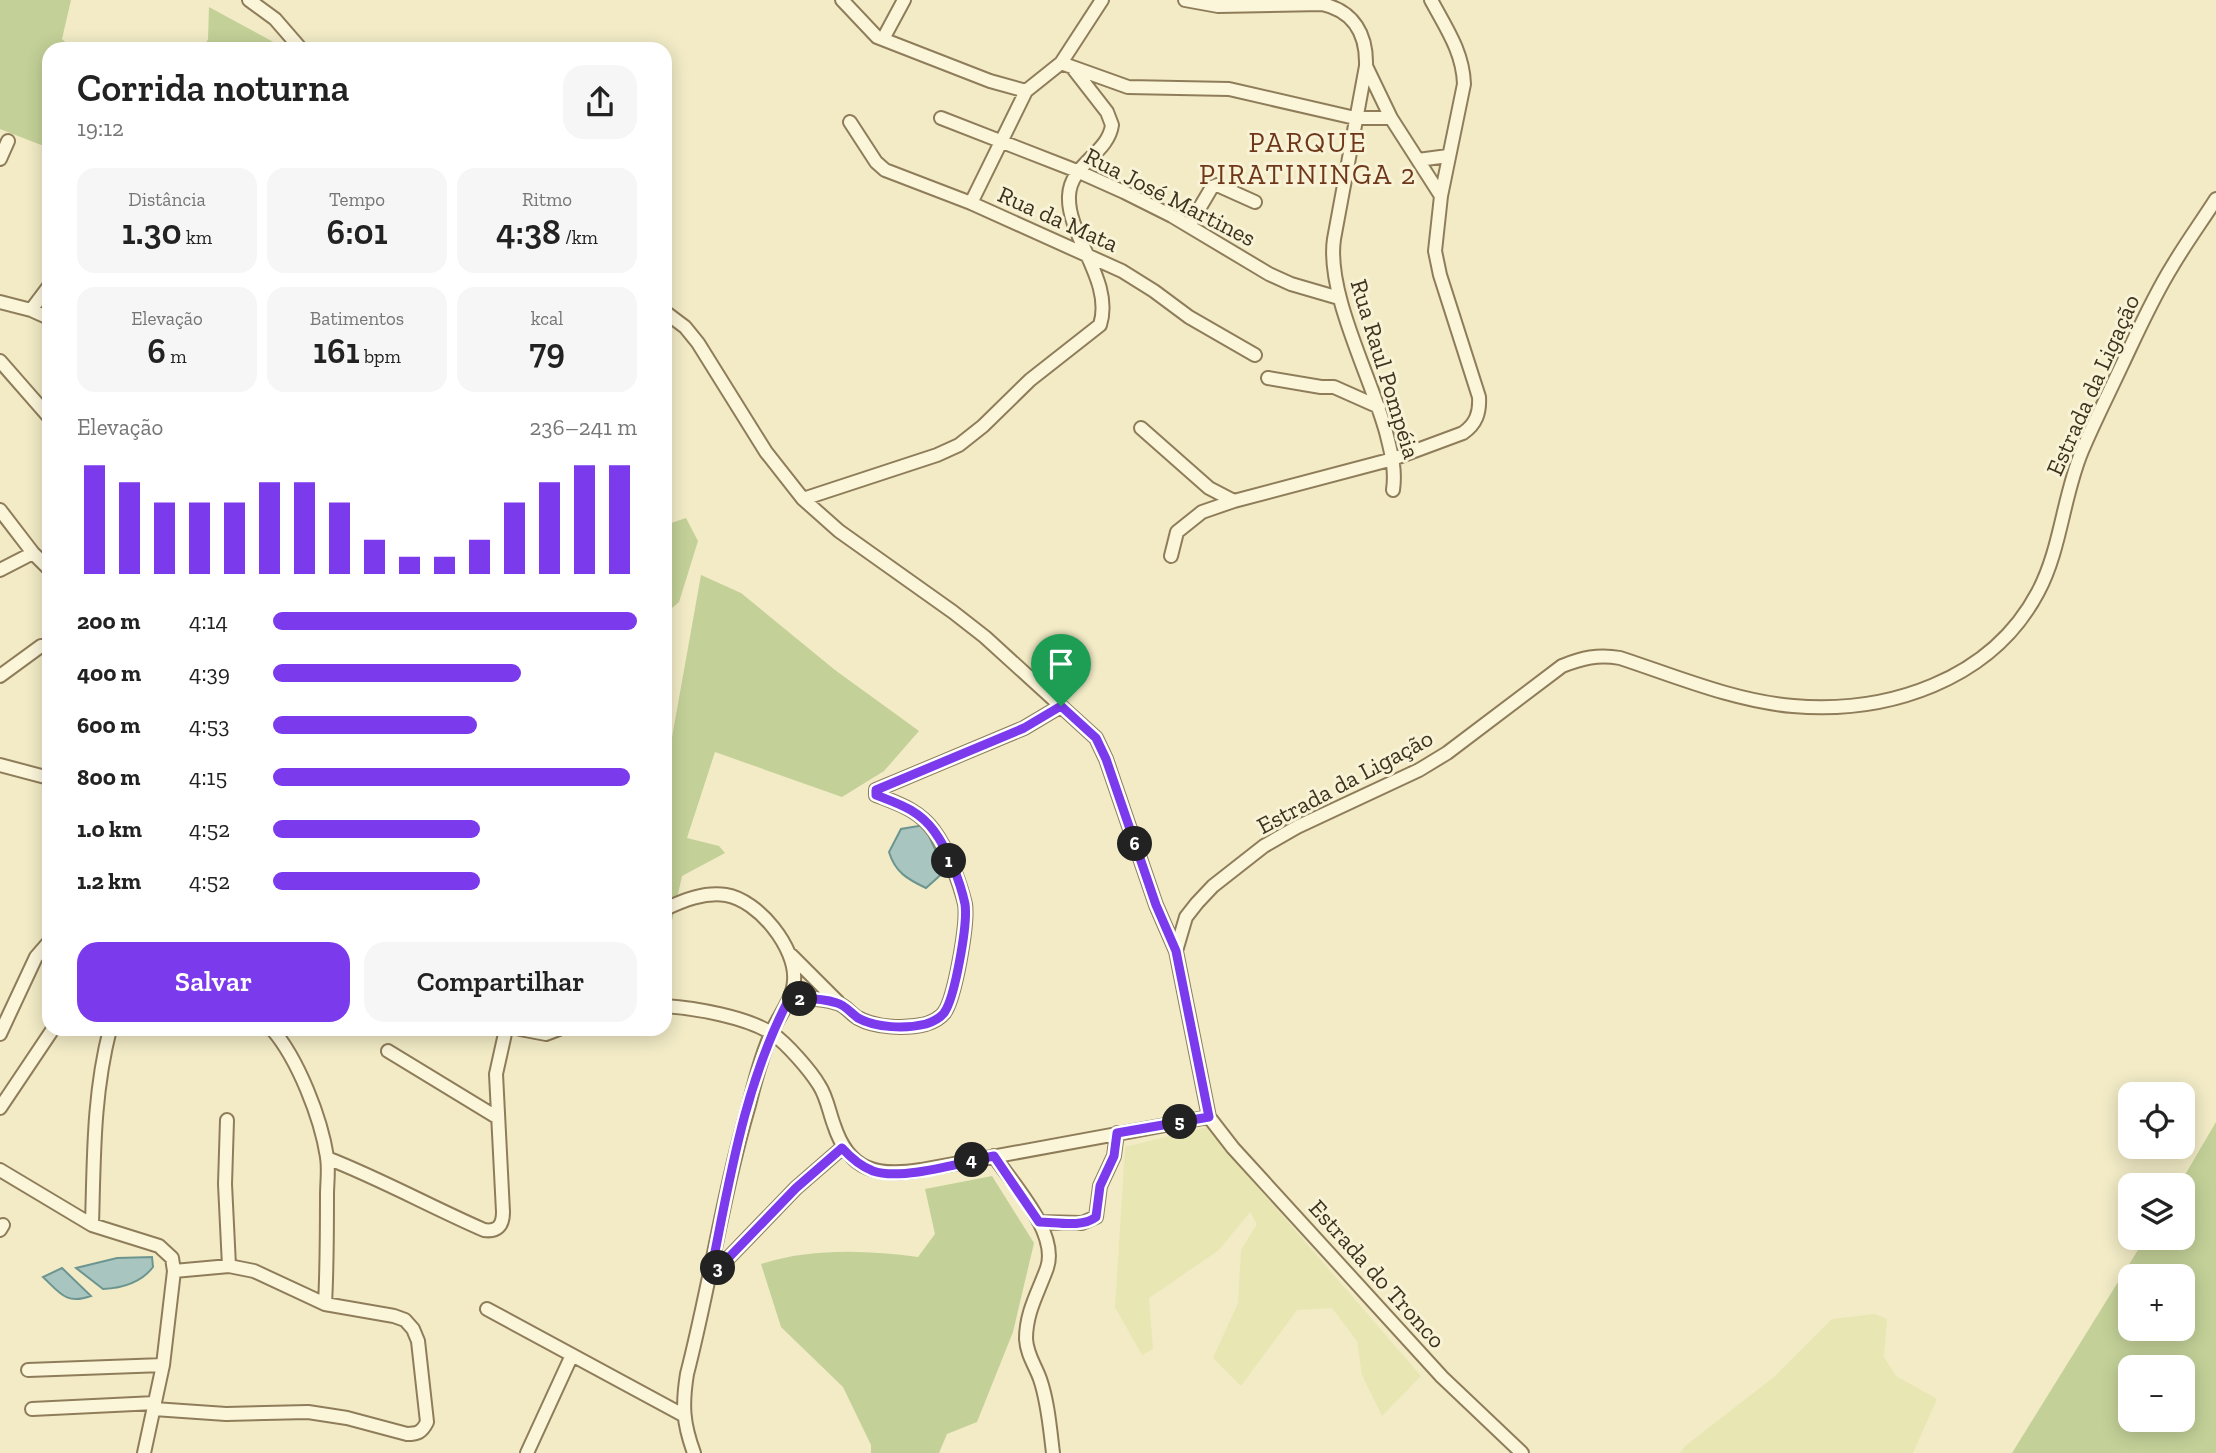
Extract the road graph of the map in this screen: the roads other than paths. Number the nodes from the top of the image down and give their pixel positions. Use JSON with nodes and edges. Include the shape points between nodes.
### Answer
{"nodes":[{"id":1,"x":249,"y":0,"type":"edge"},
{"id":2,"x":842,"y":0,"type":"edge"},
{"id":3,"x":904,"y":0,"type":"edge"},
{"id":4,"x":1102,"y":0,"type":"edge"},
{"id":5,"x":1185,"y":0,"type":"edge"},
{"id":6,"x":1431,"y":0,"type":"edge"},
{"id":7,"x":1310,"y":2,"type":"edge"},
{"id":8,"x":883,"y":39,"type":"junction"},
{"id":9,"x":295,"y":42,"type":"edge"},
{"id":10,"x":1067,"y":65,"type":"junction"},
{"id":11,"x":1366,"y":66,"type":"junction"},
{"id":12,"x":1026,"y":91,"type":"junction"},
{"id":13,"x":941,"y":118,"type":"dead end"},
{"id":14,"x":1355,"y":118,"type":"junction"},
{"id":15,"x":1391,"y":118,"type":"junction"},
{"id":16,"x":850,"y":122,"type":"dead end"},
{"id":17,"x":8,"y":141,"type":"dead end"},
{"id":18,"x":1003,"y":142,"type":"junction"},
{"id":19,"x":1448,"y":156,"type":"junction"},
{"id":20,"x":0,"y":159,"type":"edge"},
{"id":21,"x":1418,"y":160,"type":"junction"},
{"id":22,"x":1077,"y":171,"type":"junction"},
{"id":23,"x":1441,"y":196,"type":"junction"},
{"id":24,"x":2216,"y":199,"type":"edge"},
{"id":25,"x":1255,"y":202,"type":"dead end"},
{"id":26,"x":971,"y":203,"type":"junction"},
{"id":27,"x":1189,"y":226,"type":"junction"},
{"id":28,"x":1088,"y":255,"type":"junction"},
{"id":29,"x":42,"y":296,"type":"edge"},
{"id":30,"x":1339,"y":298,"type":"junction"},
{"id":31,"x":0,"y":302,"type":"edge"},
{"id":32,"x":32,"y":310,"type":"junction"},
{"id":33,"x":42,"y":315,"type":"edge"},
{"id":34,"x":672,"y":317,"type":"edge"},
{"id":35,"x":1255,"y":355,"type":"dead end"},
{"id":36,"x":0,"y":361,"type":"edge"},
{"id":37,"x":1268,"y":378,"type":"dead end"},
{"id":38,"x":1379,"y":407,"type":"junction"},
{"id":39,"x":42,"y":409,"type":"edge"},
{"id":40,"x":1140,"y":428,"type":"dead end"},
{"id":41,"x":1393,"y":459,"type":"junction"},
{"id":42,"x":1394,"y":490,"type":"dead end"},
{"id":43,"x":803,"y":499,"type":"junction"},
{"id":44,"x":1234,"y":501,"type":"junction"},
{"id":45,"x":0,"y":510,"type":"edge"},
{"id":46,"x":33,"y":553,"type":"junction"},
{"id":47,"x":1171,"y":555,"type":"dead end"},
{"id":48,"x":42,"y":562,"type":"edge"},
{"id":49,"x":0,"y":570,"type":"edge"},
{"id":50,"x":41,"y":646,"type":"dead end"},
{"id":51,"x":0,"y":676,"type":"edge"},
{"id":52,"x":1061,"y":706,"type":"junction"},
{"id":53,"x":0,"y":765,"type":"edge"},
{"id":54,"x":42,"y":776,"type":"edge"},
{"id":55,"x":672,"y":906,"type":"edge"},
{"id":56,"x":42,"y":950,"type":"edge"},
{"id":57,"x":1176,"y":951,"type":"junction"},
{"id":58,"x":790,"y":955,"type":"junction"},
{"id":59,"x":789,"y":999,"type":"junction"},
{"id":60,"x":840,"y":1003,"type":"junction"},
{"id":61,"x":672,"y":1006,"type":"edge"},
{"id":62,"x":771,"y":1033,"type":"junction"},
{"id":63,"x":0,"y":1034,"type":"edge"},
{"id":64,"x":48,"y":1036,"type":"edge"},
{"id":65,"x":108,"y":1036,"type":"edge"},
{"id":66,"x":278,"y":1036,"type":"edge"},
{"id":67,"x":504,"y":1036,"type":"edge"},
{"id":68,"x":388,"y":1051,"type":"dead end"},
{"id":69,"x":0,"y":1108,"type":"edge"},
{"id":70,"x":1209,"y":1117,"type":"junction"},
{"id":71,"x":498,"y":1118,"type":"junction"},
{"id":72,"x":227,"y":1119,"type":"dead end"},
{"id":73,"x":1117,"y":1133,"type":"junction"},
{"id":74,"x":842,"y":1148,"type":"junction"},
{"id":75,"x":994,"y":1156,"type":"junction"},
{"id":76,"x":327,"y":1158,"type":"junction"},
{"id":77,"x":0,"y":1170,"type":"edge"},
{"id":78,"x":1039,"y":1222,"type":"junction"},
{"id":79,"x":92,"y":1225,"type":"junction"},
{"id":80,"x":229,"y":1266,"type":"junction"},
{"id":81,"x":174,"y":1271,"type":"junction"},
{"id":82,"x":710,"y":1277,"type":"junction"},
{"id":83,"x":325,"y":1304,"type":"junction"},
{"id":84,"x":487,"y":1309,"type":"dead end"},
{"id":85,"x":572,"y":1355,"type":"junction"},
{"id":86,"x":163,"y":1365,"type":"junction"},
{"id":87,"x":28,"y":1370,"type":"dead end"},
{"id":88,"x":155,"y":1406,"type":"junction"},
{"id":89,"x":32,"y":1409,"type":"dead end"},
{"id":90,"x":683,"y":1415,"type":"junction"},
{"id":91,"x":144,"y":1453,"type":"edge"},
{"id":92,"x":527,"y":1453,"type":"edge"},
{"id":93,"x":694,"y":1453,"type":"edge"},
{"id":94,"x":1053,"y":1453,"type":"edge"},
{"id":95,"x":1522,"y":1453,"type":"edge"}],
"edges":[{"from":1,"to":9,"type":"street","via":[[275,19]]},
{"from":2,"to":8,"type":"street"},
{"from":3,"to":8,"type":"street"},
{"from":4,"to":10,"type":"street"},
{"from":5,"to":7,"type":"street","name":"Rua Raul Pompéia","via":[[1217,6]]},
{"from":6,"to":19,"type":"street","via":[[1459,52],[1464,72]]},
{"from":7,"to":11,"type":"street","name":"Rua Raul Pompéia","via":[[1332,6],[1352,21],[1364,38]]},
{"from":8,"to":12,"type":"street"},
{"from":10,"to":12,"type":"street"},
{"from":10,"to":14,"type":"street","via":[[1128,87],[1229,89]]},
{"from":10,"to":22,"type":"street","via":[[1107,112],[1112,125],[1107,139]]},
{"from":11,"to":14,"type":"street","name":"Rua Raul Pompéia"},
{"from":11,"to":15,"type":"street"},
{"from":12,"to":18,"type":"street"},
{"from":13,"to":18,"type":"street","name":"Rua José Martines"},
{"from":14,"to":15,"type":"street"},
{"from":14,"to":30,"type":"street","name":"Rua Raul Pompéia","via":[[1332,249]]},
{"from":15,"to":21,"type":"street"},
{"from":16,"to":26,"type":"street","name":"Rua da Mata","via":[[885,170]]},
{"from":17,"to":20,"type":"street"},
{"from":18,"to":22,"type":"street","name":"Rua José Martines"},
{"from":18,"to":26,"type":"street"},
{"from":19,"to":21,"type":"street"},
{"from":19,"to":23,"type":"street"},
{"from":21,"to":23,"type":"street"},
{"from":22,"to":27,"type":"street","name":"Rua José Martines"},
{"from":22,"to":28,"type":"street","via":[[1070,185],[1069,204]]},
{"from":23,"to":41,"type":"street","via":[[1435,251],[1479,408],[1472,427],[1463,433]]},
{"from":24,"to":57,"type":"street","name":"Estrada da Ligação","via":[[2153,300],[2093,426],[2037,593],[2012,627],[1973,664],[1923,691],[1844,707],[1758,700],[1605,655],[1577,660],[1562,666],[1419,770],[1264,846],[1222,879],[1185,917]]},
{"from":25,"to":27,"type":"street","via":[[1217,185]]},
{"from":26,"to":28,"type":"street","name":"Rua da Mata"},
{"from":27,"to":30,"type":"street","name":"Rua José Martines","via":[[1280,279]]},
{"from":28,"to":35,"type":"street","name":"Rua da Mata","via":[[1139,281]]},
{"from":28,"to":43,"type":"street","via":[[1101,302],[1100,325],[959,445]]},
{"from":29,"to":32,"type":"street"},
{"from":30,"to":38,"type":"street","name":"Rua Raul Pompéia"},
{"from":31,"to":32,"type":"street"},
{"from":32,"to":33,"type":"street"},
{"from":34,"to":43,"type":"street","via":[[698,343],[766,452]]},
{"from":36,"to":39,"type":"street"},
{"from":37,"to":38,"type":"street","via":[[1334,387]]},
{"from":38,"to":41,"type":"street","name":"Rua Raul Pompéia"},
{"from":40,"to":44,"type":"street","via":[[1209,488]]},
{"from":41,"to":42,"type":"street","name":"Rua Raul Pompéia"},
{"from":41,"to":44,"type":"street"},
{"from":43,"to":52,"type":"street","via":[[839,531],[953,611]]},
{"from":44,"to":47,"type":"street","via":[[1202,512],[1177,532]]},
{"from":45,"to":46,"type":"street"},
{"from":46,"to":48,"type":"street"},
{"from":46,"to":49,"type":"street"},
{"from":50,"to":51,"type":"street"},
{"from":52,"to":57,"type":"street","via":[[1086,726],[1101,748]]},
{"from":52,"to":60,"type":"street","via":[[1024,728],[876,790],[876,795],[909,807],[934,832],[959,886],[965,930],[951,999],[939,1018],[909,1026],[874,1024]]},
{"from":53,"to":54,"type":"street"},
{"from":55,"to":58,"type":"street","via":[[704,895],[736,898],[766,920]]},
{"from":56,"to":63,"type":"street"},
{"from":57,"to":70,"type":"street"},
{"from":58,"to":59,"type":"street","via":[[794,981]]},
{"from":58,"to":60,"type":"street"},
{"from":59,"to":60,"type":"street"},
{"from":59,"to":62,"type":"street"},
{"from":61,"to":62,"type":"street","via":[[732,1017]]},
{"from":62,"to":74,"type":"street","via":[[820,1086]]},
{"from":62,"to":82,"type":"street","via":[[732,1166]]},
{"from":64,"to":69,"type":"street"},
{"from":65,"to":79,"type":"street","via":[[96,1112]]},
{"from":66,"to":76,"type":"street","via":[[297,1065]]},
{"from":67,"to":71,"type":"street","via":[[496,1074]]},
{"from":68,"to":71,"type":"street"},
{"from":70,"to":73,"type":"street"},
{"from":70,"to":95,"type":"street","name":"Estrada do Tronco","via":[[1442,1377]]},
{"from":71,"to":76,"type":"street","via":[[503,1221],[492,1231]]},
{"from":72,"to":80,"type":"street"},
{"from":73,"to":75,"type":"street"},
{"from":73,"to":78,"type":"street","via":[[1114,1156],[1100,1186],[1096,1217],[1082,1223]]},
{"from":74,"to":75,"type":"street","via":[[856,1162],[887,1174]]},
{"from":74,"to":82,"type":"street","via":[[796,1188]]},
{"from":75,"to":78,"type":"street"},
{"from":76,"to":83,"type":"street"},
{"from":77,"to":79,"type":"street"},
{"from":78,"to":94,"type":"street","via":[[1049,1250],[1048,1266],[1030,1307],[1026,1342],[1040,1379]]},
{"from":79,"to":81,"type":"street","via":[[159,1246],[172,1258]]},
{"from":80,"to":81,"type":"street"},
{"from":80,"to":83,"type":"street","via":[[254,1271]]},
{"from":81,"to":86,"type":"street"},
{"from":82,"to":90,"type":"street","via":[[687,1374]]},
{"from":83,"to":88,"type":"street","via":[[394,1316],[413,1329],[427,1411],[423,1430],[407,1434],[308,1412],[226,1414]]},
{"from":84,"to":85,"type":"street"},
{"from":85,"to":90,"type":"street"},
{"from":85,"to":92,"type":"street"},
{"from":86,"to":87,"type":"street"},
{"from":86,"to":88,"type":"street"},
{"from":88,"to":89,"type":"street"},
{"from":88,"to":91,"type":"street"},
{"from":90,"to":93,"type":"street"}]}
